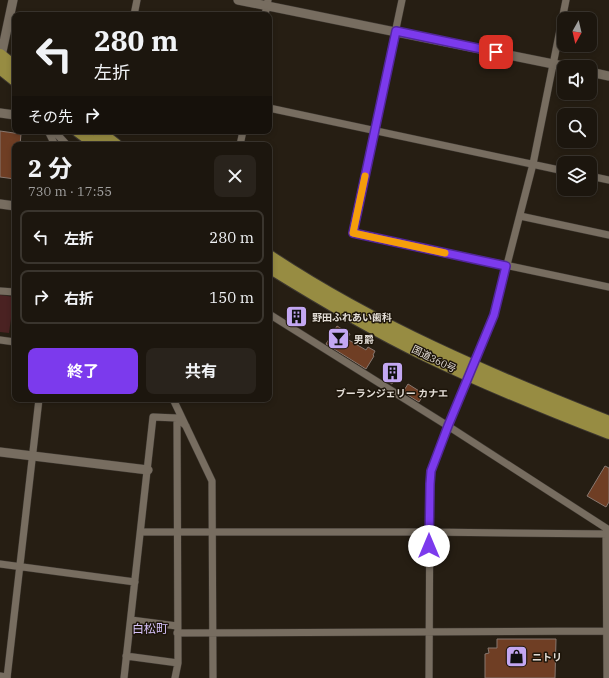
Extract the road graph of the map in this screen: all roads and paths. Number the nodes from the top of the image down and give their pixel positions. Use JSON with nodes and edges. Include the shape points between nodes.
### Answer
{"nodes":[{"id":1,"x":13,"y":0,"type":"edge"},
{"id":2,"x":137,"y":0,"type":"edge"},
{"id":3,"x":238,"y":0,"type":"edge"},
{"id":4,"x":402,"y":0,"type":"edge"},
{"id":5,"x":566,"y":0,"type":"edge"},
{"id":6,"x":267,"y":7,"type":"edge"},
{"id":7,"x":135,"y":12,"type":"edge"},
{"id":8,"x":396,"y":31,"type":"junction"},
{"id":9,"x":5,"y":61,"type":"edge"},
{"id":10,"x":553,"y":64,"type":"junction"},
{"id":11,"x":557,"y":65,"type":"edge"},
{"id":12,"x":597,"y":73,"type":"edge"},
{"id":13,"x":12,"y":74,"type":"edge"},
{"id":14,"x":609,"y":76,"type":"edge"},
{"id":15,"x":272,"y":109,"type":"edge"},
{"id":16,"x":0,"y":113,"type":"edge"},
{"id":17,"x":12,"y":115,"type":"edge"},
{"id":18,"x":375,"y":131,"type":"junction"},
{"id":19,"x":57,"y":134,"type":"edge"},
{"id":20,"x":82,"y":134,"type":"edge"},
{"id":21,"x":64,"y":142,"type":"edge"},
{"id":22,"x":93,"y":142,"type":"edge"},
{"id":23,"x":533,"y":164,"type":"junction"},
{"id":24,"x":557,"y":169,"type":"edge"},
{"id":25,"x":597,"y":177,"type":"edge"},
{"id":26,"x":609,"y":180,"type":"edge"},
{"id":27,"x":0,"y":204,"type":"edge"},
{"id":28,"x":12,"y":206,"type":"edge"},
{"id":29,"x":520,"y":216,"type":"junction"},
{"id":30,"x":609,"y":235,"type":"edge"},
{"id":31,"x":272,"y":258,"type":"edge"},
{"id":32,"x":506,"y":266,"type":"junction"},
{"id":33,"x":272,"y":269,"type":"edge"},
{"id":34,"x":609,"y":287,"type":"edge"},
{"id":35,"x":0,"y":291,"type":"edge"},
{"id":36,"x":12,"y":292,"type":"edge"},
{"id":37,"x":272,"y":316,"type":"edge"},
{"id":38,"x":0,"y":340,"type":"edge"},
{"id":39,"x":12,"y":342,"type":"edge"},
{"id":40,"x":470,"y":371,"type":"junction"},
{"id":41,"x":39,"y":402,"type":"edge"},
{"id":42,"x":174,"y":402,"type":"edge"},
{"id":43,"x":177,"y":418,"type":"junction"},
{"id":44,"x":609,"y":422,"type":"edge"},
{"id":45,"x":186,"y":426,"type":"junction"},
{"id":46,"x":448,"y":426,"type":"junction"},
{"id":47,"x":609,"y":434,"type":"edge"},
{"id":48,"x":0,"y":452,"type":"edge"},
{"id":49,"x":33,"y":456,"type":"junction"},
{"id":50,"x":148,"y":470,"type":"junction"},
{"id":51,"x":141,"y":532,"type":"junction"},
{"id":52,"x":211,"y":532,"type":"junction"},
{"id":53,"x":429,"y":532,"type":"junction"},
{"id":54,"x":178,"y":533,"type":"junction"},
{"id":55,"x":608,"y":533,"type":"edge"},
{"id":56,"x":0,"y":564,"type":"edge"},
{"id":57,"x":20,"y":567,"type":"junction"},
{"id":58,"x":135,"y":582,"type":"junction"},
{"id":59,"x":131,"y":620,"type":"junction"},
{"id":60,"x":177,"y":629,"type":"junction"},
{"id":61,"x":429,"y":631,"type":"junction"},
{"id":62,"x":607,"y":631,"type":"junction"},
{"id":63,"x":213,"y":633,"type":"junction"},
{"id":64,"x":126,"y":656,"type":"junction"},
{"id":65,"x":178,"y":663,"type":"junction"},
{"id":66,"x":0,"y":677,"type":"edge"},
{"id":67,"x":7,"y":678,"type":"edge"},
{"id":68,"x":124,"y":678,"type":"edge"},
{"id":69,"x":176,"y":678,"type":"edge"},
{"id":70,"x":213,"y":678,"type":"edge"},
{"id":71,"x":428,"y":678,"type":"edge"},
{"id":72,"x":607,"y":678,"type":"edge"}],
"edges":[{"from":1,"to":9,"type":"street"},
{"from":2,"to":7,"type":"street"},
{"from":3,"to":6,"type":"street"},
{"from":4,"to":8,"type":"street"},
{"from":5,"to":10,"type":"street"},
{"from":6,"to":8,"type":"street"},
{"from":8,"to":10,"type":"street"},
{"from":8,"to":18,"type":"street"},
{"from":9,"to":13,"type":"highway"},
{"from":10,"to":11,"type":"street"},
{"from":10,"to":23,"type":"street"},
{"from":12,"to":14,"type":"street"},
{"from":15,"to":18,"type":"street"},
{"from":16,"to":17,"type":"street"},
{"from":18,"to":23,"type":"street"},
{"from":18,"to":32,"type":"street","via":[[353,233]]},
{"from":19,"to":21,"type":"street"},
{"from":20,"to":22,"type":"highway"},
{"from":23,"to":24,"type":"street"},
{"from":23,"to":29,"type":"street"},
{"from":25,"to":26,"type":"street"},
{"from":27,"to":28,"type":"street"},
{"from":29,"to":30,"type":"street"},
{"from":29,"to":32,"type":"street"},
{"from":31,"to":40,"type":"highway","name":"国道360号","via":[[324,290],[433,348]]},
{"from":32,"to":34,"type":"street"},
{"from":32,"to":40,"type":"street","via":[[494,315]]},
{"from":33,"to":40,"type":"highway","name":"国道360号","via":[[373,328]]},
{"from":35,"to":36,"type":"street"},
{"from":37,"to":46,"type":"street"},
{"from":38,"to":39,"type":"street"},
{"from":40,"to":44,"type":"highway","name":"国道360号"},
{"from":40,"to":46,"type":"street"},
{"from":40,"to":47,"type":"highway","name":"国道360号","via":[[541,407]]},
{"from":41,"to":49,"type":"street"},
{"from":42,"to":45,"type":"street"},
{"from":43,"to":45,"type":"street"},
{"from":43,"to":50,"type":"street","via":[[153,417]]},
{"from":43,"to":54,"type":"street"},
{"from":45,"to":52,"type":"street","via":[[212,481]]},
{"from":46,"to":53,"type":"street","via":[[431,471]]},
{"from":46,"to":55,"type":"street"},
{"from":48,"to":49,"type":"street"},
{"from":49,"to":50,"type":"street"},
{"from":49,"to":57,"type":"street"},
{"from":50,"to":51,"type":"street"},
{"from":51,"to":54,"type":"street"},
{"from":51,"to":58,"type":"street"},
{"from":52,"to":53,"type":"street"},
{"from":52,"to":54,"type":"street"},
{"from":52,"to":63,"type":"street"},
{"from":53,"to":55,"type":"street"},
{"from":53,"to":61,"type":"street"},
{"from":54,"to":60,"type":"street"},
{"from":55,"to":62,"type":"street"},
{"from":56,"to":57,"type":"street"},
{"from":57,"to":58,"type":"street"},
{"from":57,"to":67,"type":"street"},
{"from":58,"to":59,"type":"street"},
{"from":59,"to":60,"type":"street"},
{"from":59,"to":64,"type":"street"},
{"from":60,"to":63,"type":"street"},
{"from":60,"to":65,"type":"street"},
{"from":61,"to":62,"type":"street"},
{"from":61,"to":63,"type":"street"},
{"from":61,"to":71,"type":"street"},
{"from":62,"to":72,"type":"street"},
{"from":63,"to":70,"type":"street"},
{"from":64,"to":65,"type":"street"},
{"from":64,"to":68,"type":"street"},
{"from":65,"to":69,"type":"street"},
{"from":66,"to":67,"type":"street"}]}
